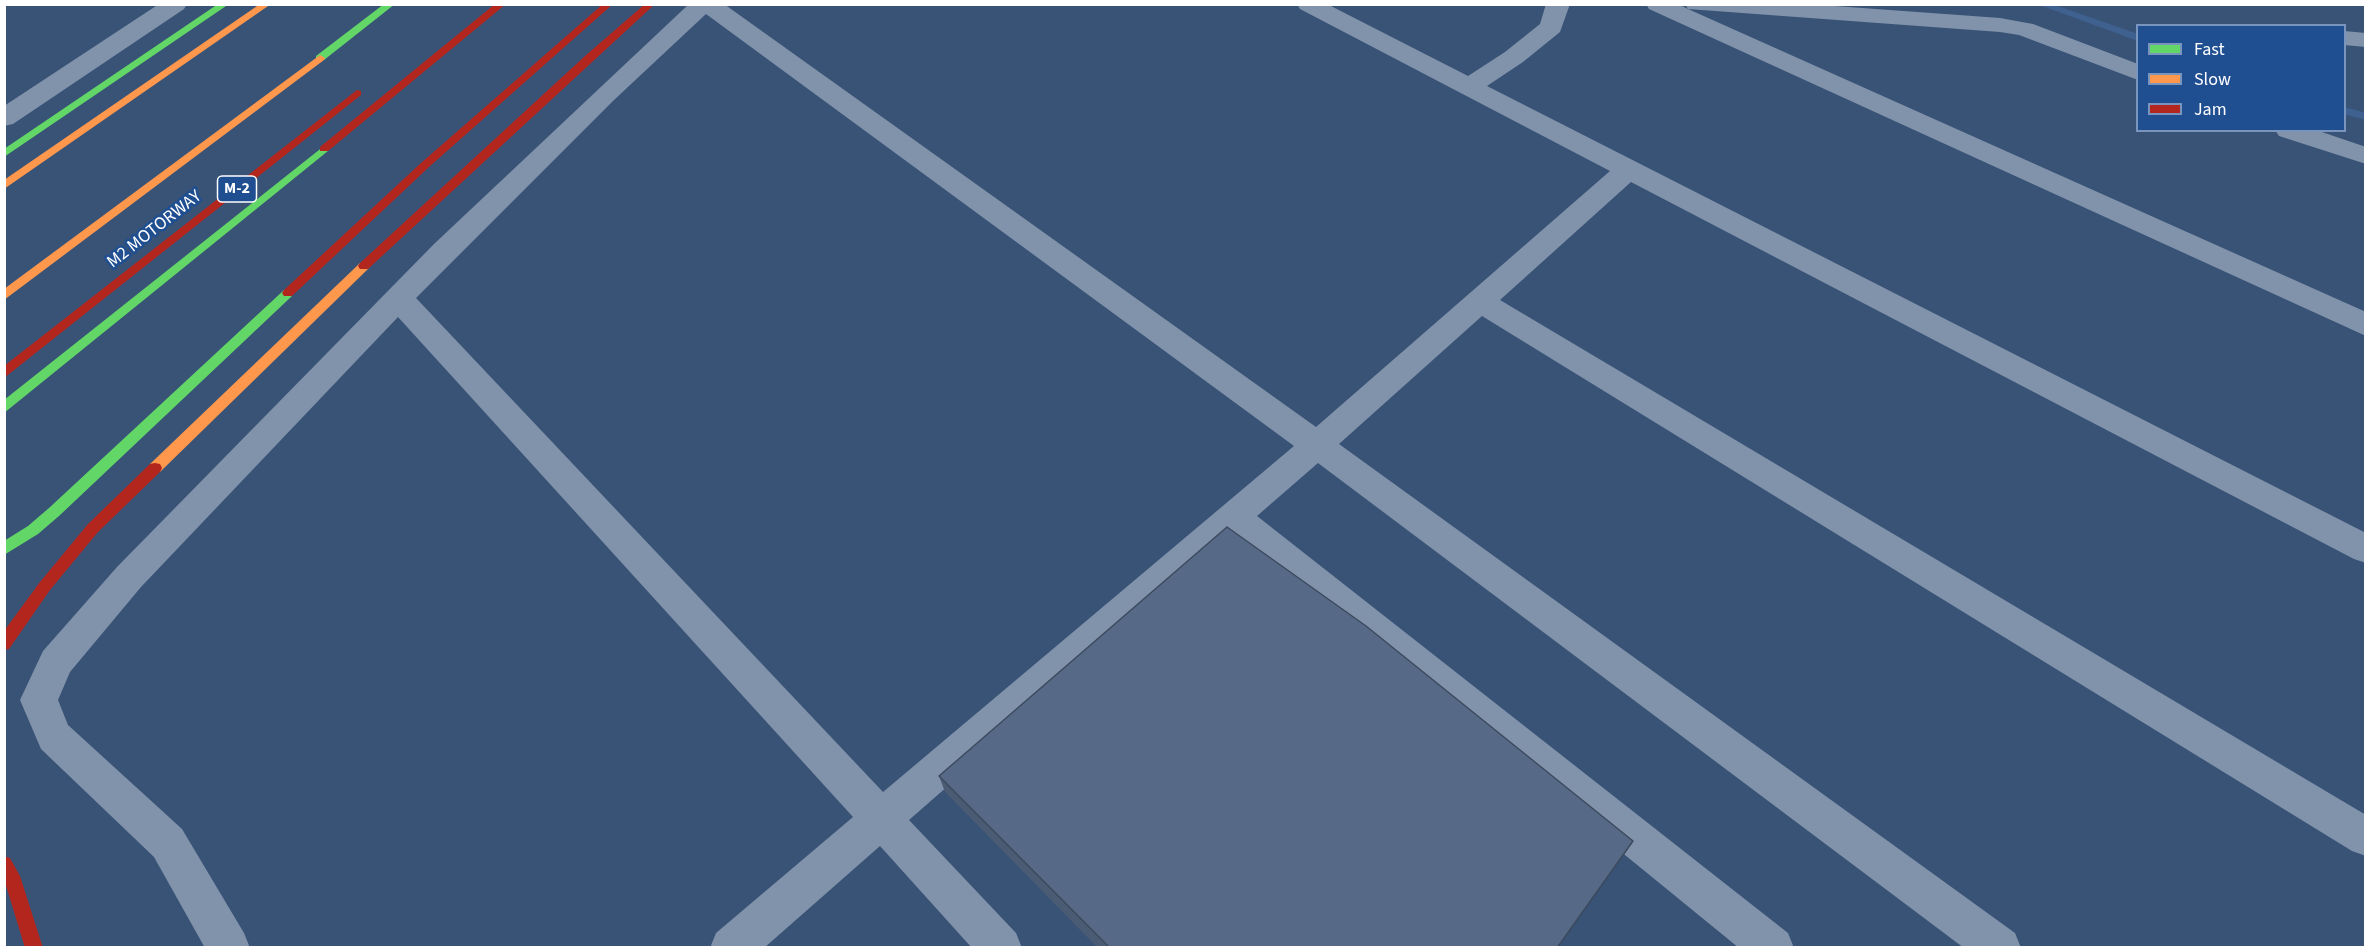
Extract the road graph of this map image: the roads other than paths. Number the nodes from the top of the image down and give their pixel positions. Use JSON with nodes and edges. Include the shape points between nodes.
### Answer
{"nodes":[{"id":1,"x":176,"y":4,"type":"edge"},
{"id":2,"x":225,"y":4,"type":"edge"},
{"id":3,"x":267,"y":4,"type":"edge"},
{"id":4,"x":391,"y":4,"type":"edge"},
{"id":5,"x":502,"y":4,"type":"edge"},
{"id":6,"x":609,"y":4,"type":"edge"},
{"id":7,"x":651,"y":4,"type":"edge"},
{"id":8,"x":705,"y":4,"type":"edge"},
{"id":9,"x":1308,"y":4,"type":"edge"},
{"id":10,"x":1558,"y":4,"type":"edge"},
{"id":11,"x":1657,"y":4,"type":"edge"},
{"id":12,"x":1696,"y":4,"type":"edge"},
{"id":13,"x":2346,"y":38,"type":"edge"},
{"id":14,"x":2366,"y":40,"type":"edge"},
{"id":15,"x":2136,"y":72,"type":"edge"},
{"id":16,"x":366,"y":86,"type":"dead end"},
{"id":17,"x":1469,"y":87,"type":"junction"},
{"id":18,"x":4,"y":118,"type":"edge"},
{"id":19,"x":2294,"y":132,"type":"edge"},
{"id":20,"x":4,"y":154,"type":"edge"},
{"id":21,"x":2366,"y":156,"type":"edge"},
{"id":22,"x":1629,"y":170,"type":"junction"},
{"id":23,"x":4,"y":186,"type":"edge"},
{"id":24,"x":4,"y":296,"type":"edge"},
{"id":25,"x":398,"y":298,"type":"junction"},
{"id":26,"x":1481,"y":302,"type":"junction"},
{"id":27,"x":2366,"y":325,"type":"edge"},
{"id":28,"x":4,"y":373,"type":"edge"},
{"id":29,"x":4,"y":408,"type":"edge"},
{"id":30,"x":1317,"y":445,"type":"junction"},
{"id":31,"x":1233,"y":516,"type":"junction"},
{"id":32,"x":4,"y":549,"type":"edge"},
{"id":33,"x":2366,"y":549,"type":"edge"},
{"id":34,"x":4,"y":644,"type":"edge"},
{"id":35,"x":880,"y":817,"type":"junction"},
{"id":36,"x":2366,"y":837,"type":"edge"},
{"id":37,"x":4,"y":864,"type":"edge"},
{"id":38,"x":34,"y":948,"type":"edge"},
{"id":39,"x":229,"y":948,"type":"edge"},
{"id":40,"x":731,"y":948,"type":"edge"},
{"id":41,"x":1001,"y":948,"type":"edge"},
{"id":42,"x":1773,"y":948,"type":"edge"},
{"id":43,"x":2000,"y":948,"type":"edge"}],
"edges":[{"from":1,"to":18,"type":"street"},
{"from":2,"to":20,"type":"highway"},
{"from":3,"to":23,"type":"highway"},
{"from":4,"to":24,"type":"highway","name":"M2 MOTORWAY"},
{"from":5,"to":29,"type":"highway"},
{"from":6,"to":32,"type":"highway","via":[[425,165],[54,512]]},
{"from":7,"to":34,"type":"highway","via":[[415,217],[93,528],[32,602]]},
{"from":8,"to":25,"type":"street","via":[[605,95]]},
{"from":8,"to":30,"type":"street"},
{"from":9,"to":17,"type":"street"},
{"from":10,"to":17,"type":"street","via":[[1551,27]]},
{"from":11,"to":27,"type":"street"},
{"from":12,"to":15,"type":"street","via":[[2000,25],[2035,33]]},
{"from":13,"to":14,"type":"street"},
{"from":16,"to":28,"type":"highway","name":"M2 MOTORWAY","number":"M-2"},
{"from":17,"to":22,"type":"street"},
{"from":19,"to":21,"type":"street"},
{"from":22,"to":26,"type":"street"},
{"from":22,"to":33,"type":"street"},
{"from":25,"to":35,"type":"street"},
{"from":25,"to":39,"type":"street","via":[[129,577],[56,662],[39,700],[54,737],[168,843]]},
{"from":26,"to":30,"type":"street"},
{"from":26,"to":36,"type":"street"},
{"from":30,"to":31,"type":"street"},
{"from":30,"to":43,"type":"street"},
{"from":31,"to":35,"type":"street"},
{"from":31,"to":42,"type":"street"},
{"from":35,"to":40,"type":"street"},
{"from":35,"to":41,"type":"street"},
{"from":37,"to":38,"type":"highway","via":[[12,876]]}]}
